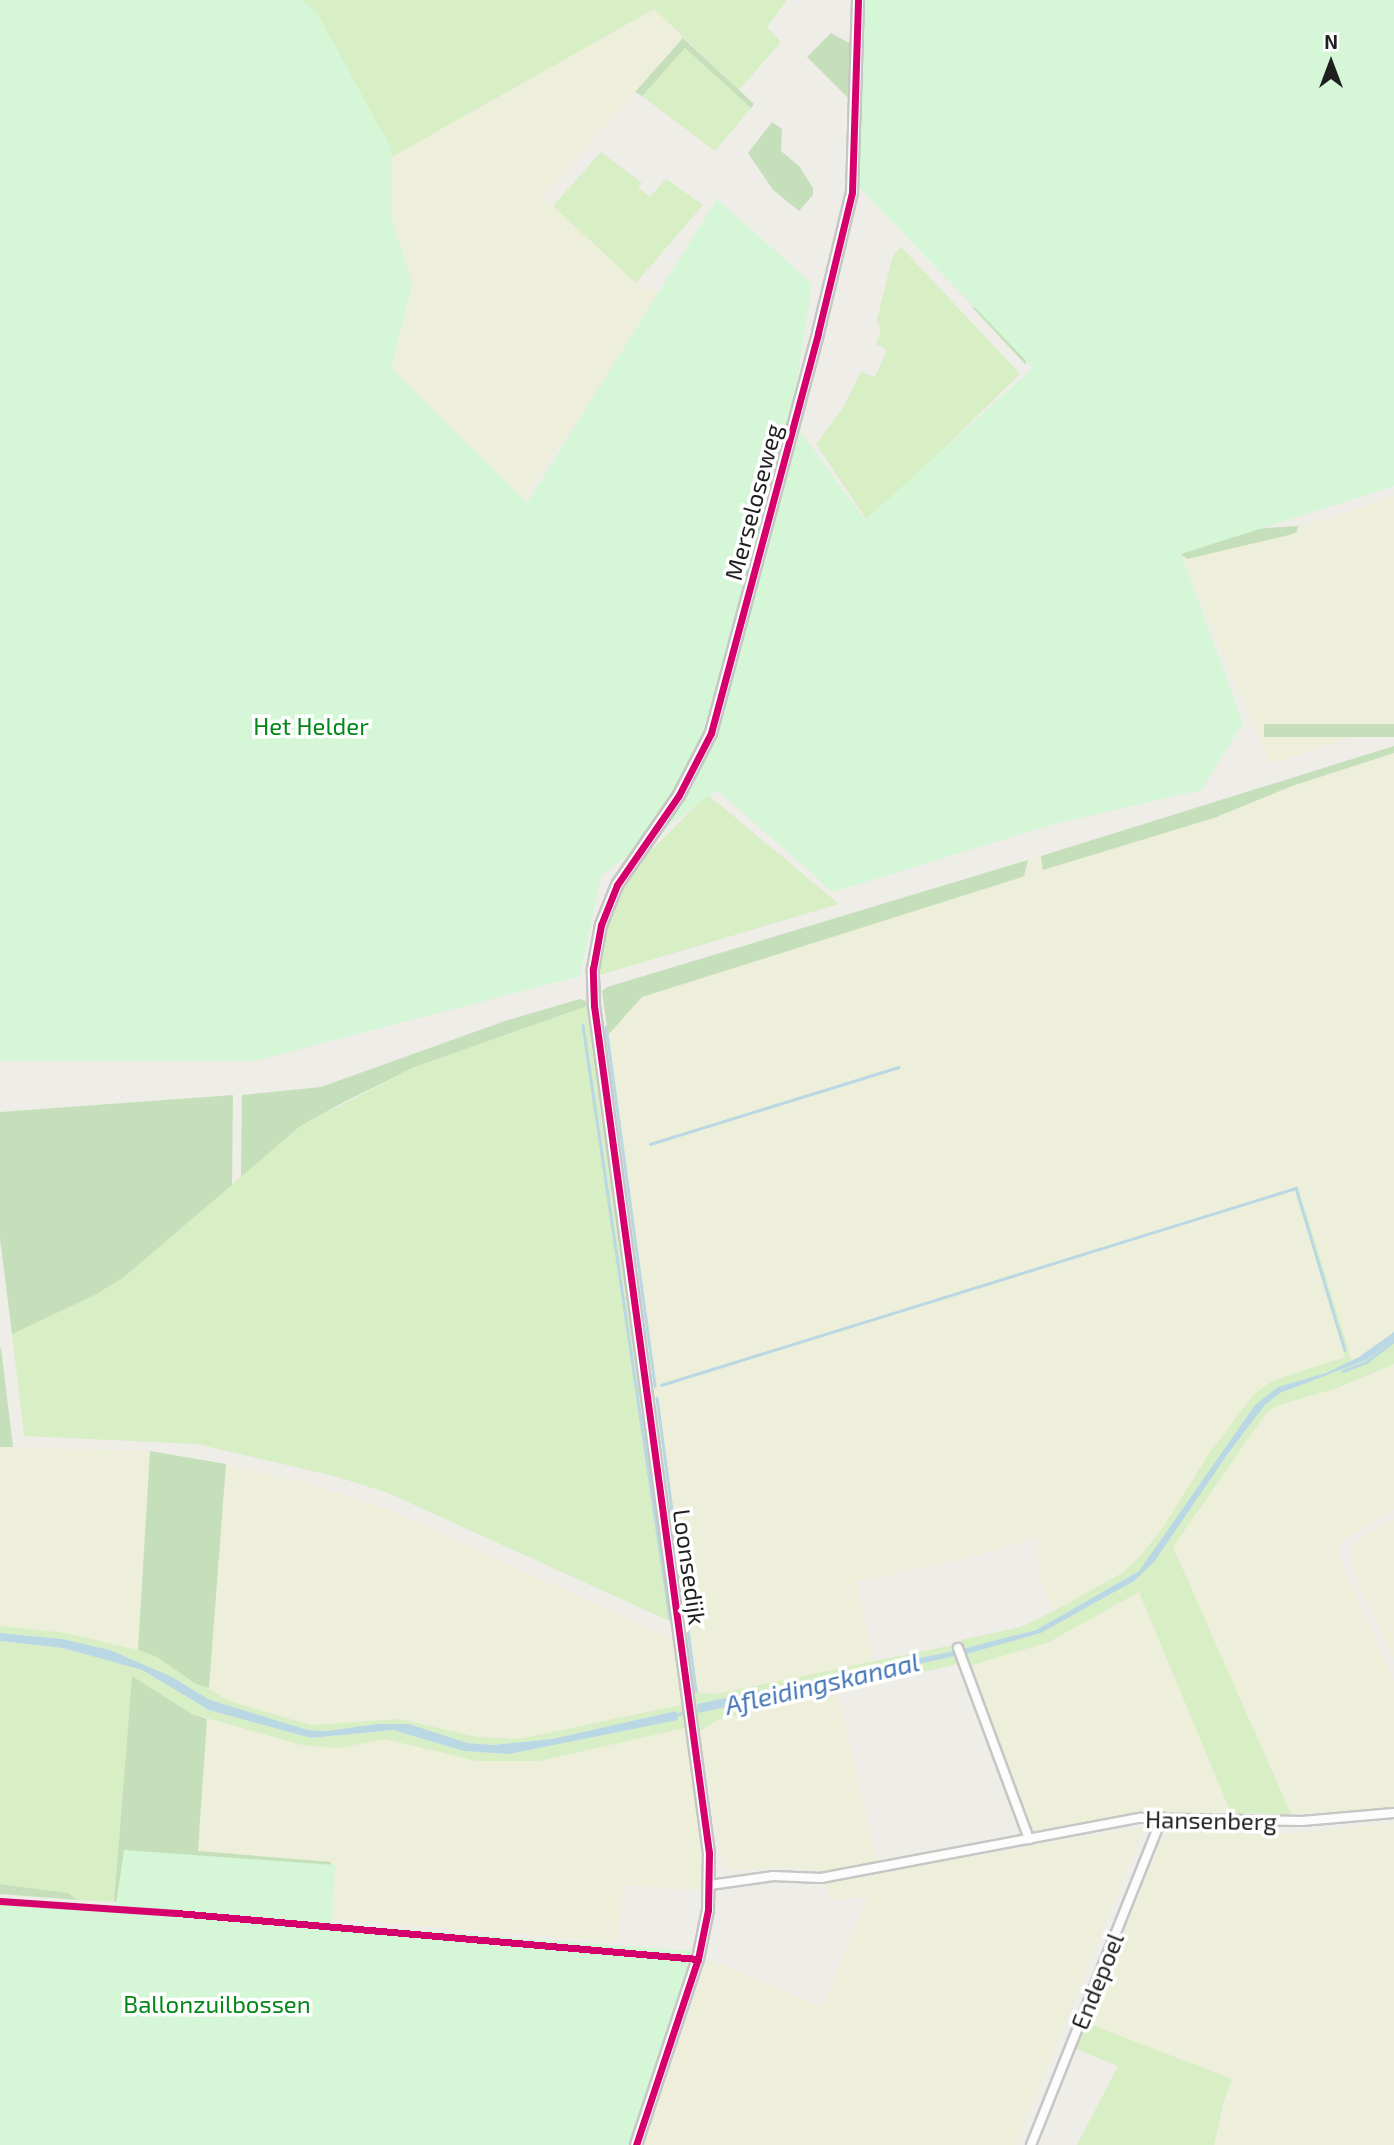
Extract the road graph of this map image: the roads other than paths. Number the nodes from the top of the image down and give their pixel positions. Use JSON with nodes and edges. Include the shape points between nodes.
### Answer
{"nodes":[{"id":1,"x":858,"y":1,"type":"edge"},
{"id":2,"x":593,"y":986,"type":"joint"},
{"id":3,"x":958,"y":1648,"type":"dead end"},
{"id":4,"x":1394,"y":1813,"type":"edge"},
{"id":5,"x":1162,"y":1817,"type":"junction"},
{"id":6,"x":1029,"y":1839,"type":"junction"},
{"id":7,"x":710,"y":1885,"type":"junction"},
{"id":8,"x":636,"y":2145,"type":"edge"},
{"id":9,"x":1031,"y":2145,"type":"edge"}],
"edges":[{"from":1,"to":2,"type":"street","name":"Merseloseweg","via":[[852,192],[711,733],[679,794],[617,885],[601,925]]},
{"from":2,"to":7,"type":"street","name":"Loonsedijk"},
{"from":3,"to":6,"type":"street"},
{"from":4,"to":5,"type":"street","name":"Hansenberg","via":[[1302,1821]]},
{"from":5,"to":6,"type":"street","name":"Hansenberg"},
{"from":5,"to":9,"type":"street","name":"Endepoel"},
{"from":6,"to":7,"type":"street","name":"Hansenberg","via":[[821,1878],[773,1876]]},
{"from":7,"to":8,"type":"street","name":"Loonsedijk","via":[[698,1959]]}]}
